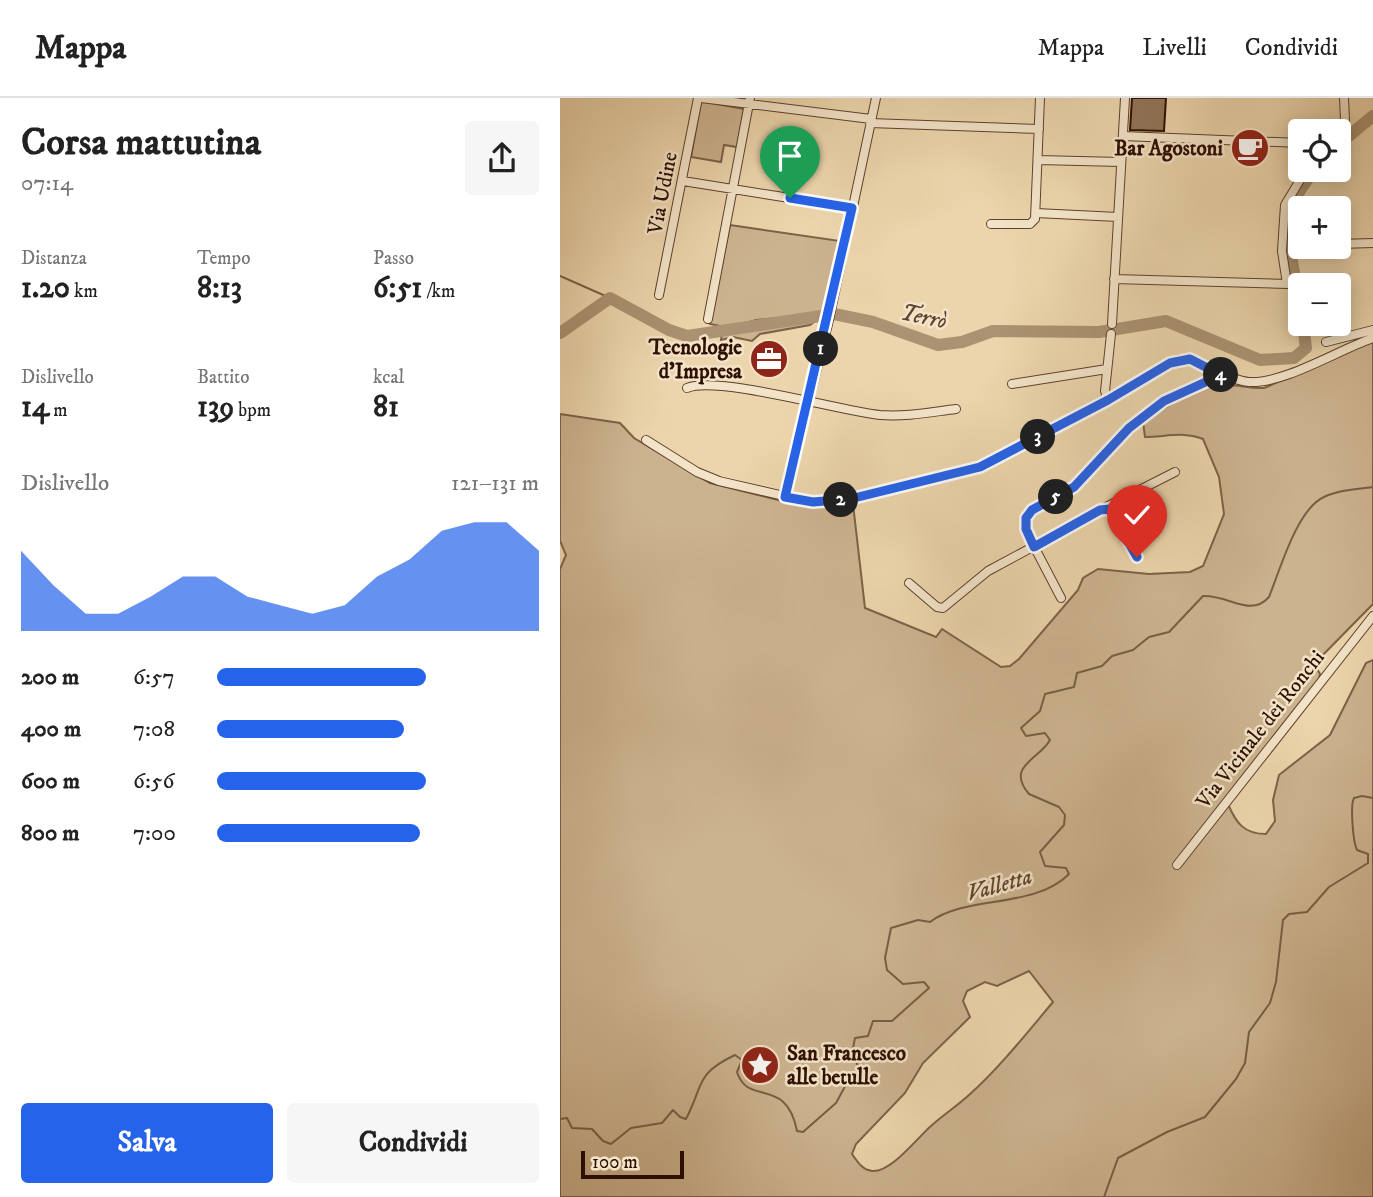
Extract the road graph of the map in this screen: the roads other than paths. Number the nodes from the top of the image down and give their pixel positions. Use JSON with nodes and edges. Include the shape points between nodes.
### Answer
{"nodes":[{"id":1,"x":700,"y":98,"type":"edge"},
{"id":2,"x":876,"y":98,"type":"edge"},
{"id":3,"x":1040,"y":98,"type":"edge"},
{"id":4,"x":1125,"y":98,"type":"edge"},
{"id":5,"x":1344,"y":98,"type":"edge"},
{"id":6,"x":750,"y":101,"type":"edge"},
{"id":7,"x":1343,"y":119,"type":"edge"},
{"id":8,"x":870,"y":121,"type":"junction"},
{"id":9,"x":1039,"y":129,"type":"junction"},
{"id":10,"x":1123,"y":136,"type":"junction"},
{"id":11,"x":1288,"y":142,"type":"edge"},
{"id":12,"x":1038,"y":160,"type":"junction"},
{"id":13,"x":1121,"y":162,"type":"junction"},
{"id":14,"x":683,"y":181,"type":"junction"},
{"id":15,"x":1299,"y":182,"type":"edge"},
{"id":16,"x":732,"y":189,"type":"junction"},
{"id":17,"x":852,"y":208,"type":"junction"},
{"id":18,"x":1036,"y":214,"type":"junction"},
{"id":19,"x":1118,"y":217,"type":"junction"},
{"id":20,"x":991,"y":223,"type":"dead end"},
{"id":21,"x":1373,"y":243,"type":"edge"},
{"id":22,"x":1351,"y":244,"type":"edge"},
{"id":23,"x":1114,"y":279,"type":"junction"},
{"id":24,"x":659,"y":295,"type":"dead end"},
{"id":25,"x":708,"y":320,"type":"dead end"},
{"id":26,"x":1112,"y":324,"type":"dead end"},
{"id":27,"x":1373,"y":330,"type":"edge"},
{"id":28,"x":1111,"y":334,"type":"dead end"},
{"id":29,"x":1373,"y":338,"type":"edge"},
{"id":30,"x":1326,"y":342,"type":"dead end"},
{"id":31,"x":1107,"y":369,"type":"junction"},
{"id":32,"x":1221,"y":375,"type":"junction"},
{"id":33,"x":1012,"y":384,"type":"dead end"},
{"id":34,"x":687,"y":388,"type":"dead end"},
{"id":35,"x":1108,"y":400,"type":"junction"},
{"id":36,"x":807,"y":403,"type":"junction"},
{"id":37,"x":956,"y":409,"type":"dead end"},
{"id":38,"x":646,"y":440,"type":"dead end"},
{"id":39,"x":1175,"y":472,"type":"dead end"},
{"id":40,"x":785,"y":497,"type":"junction"},
{"id":41,"x":1105,"y":508,"type":"junction"},
{"id":42,"x":1034,"y":547,"type":"junction"},
{"id":43,"x":1137,"y":557,"type":"dead end"},
{"id":44,"x":909,"y":583,"type":"dead end"},
{"id":45,"x":1061,"y":598,"type":"dead end"},
{"id":46,"x":1373,"y":616,"type":"edge"},
{"id":47,"x":1177,"y":866,"type":"dead end"}],
"edges":[{"from":1,"to":6,"type":"street"},
{"from":1,"to":14,"type":"street","name":"Via Udine"},
{"from":2,"to":8,"type":"street"},
{"from":3,"to":9,"type":"street"},
{"from":4,"to":10,"type":"street"},
{"from":5,"to":7,"type":"street"},
{"from":6,"to":8,"type":"street"},
{"from":6,"to":16,"type":"street"},
{"from":8,"to":9,"type":"street"},
{"from":8,"to":17,"type":"street"},
{"from":9,"to":12,"type":"street"},
{"from":10,"to":11,"type":"street"},
{"from":10,"to":13,"type":"street"},
{"from":12,"to":13,"type":"street"},
{"from":12,"to":18,"type":"street"},
{"from":13,"to":19,"type":"street"},
{"from":14,"to":16,"type":"street"},
{"from":14,"to":24,"type":"street","name":"Via Udine"},
{"from":15,"to":23,"type":"street","via":[[1285,205],[1282,251],[1287,284]]},
{"from":16,"to":17,"type":"street"},
{"from":16,"to":25,"type":"street"},
{"from":17,"to":36,"type":"street"},
{"from":18,"to":19,"type":"street"},
{"from":18,"to":20,"type":"street","via":[[1030,224]]},
{"from":19,"to":23,"type":"street"},
{"from":21,"to":22,"type":"street"},
{"from":23,"to":26,"type":"street"},
{"from":27,"to":30,"type":"street"},
{"from":28,"to":31,"type":"street"},
{"from":29,"to":32,"type":"street","via":[[1270,379],[1246,381]]},
{"from":31,"to":33,"type":"street"},
{"from":31,"to":35,"type":"street"},
{"from":32,"to":35,"type":"street","via":[[1194,360],[1182,359]]},
{"from":32,"to":42,"type":"street","via":[[1164,401],[1129,428],[1074,487],[1030,512],[1025,524]]},
{"from":34,"to":36,"type":"street","via":[[733,388]]},
{"from":35,"to":40,"type":"street","via":[[976,468],[850,499],[813,502]]},
{"from":36,"to":37,"type":"street","via":[[892,415]]},
{"from":36,"to":40,"type":"street"},
{"from":38,"to":40,"type":"street","via":[[710,478]]},
{"from":39,"to":41,"type":"street"},
{"from":41,"to":42,"type":"street"},
{"from":41,"to":43,"type":"street","via":[[1114,512]]},
{"from":42,"to":44,"type":"street","via":[[988,571],[943,608]]},
{"from":42,"to":45,"type":"street"},
{"from":46,"to":47,"type":"street","name":"Via Vicinale dei Ronchi"}]}
